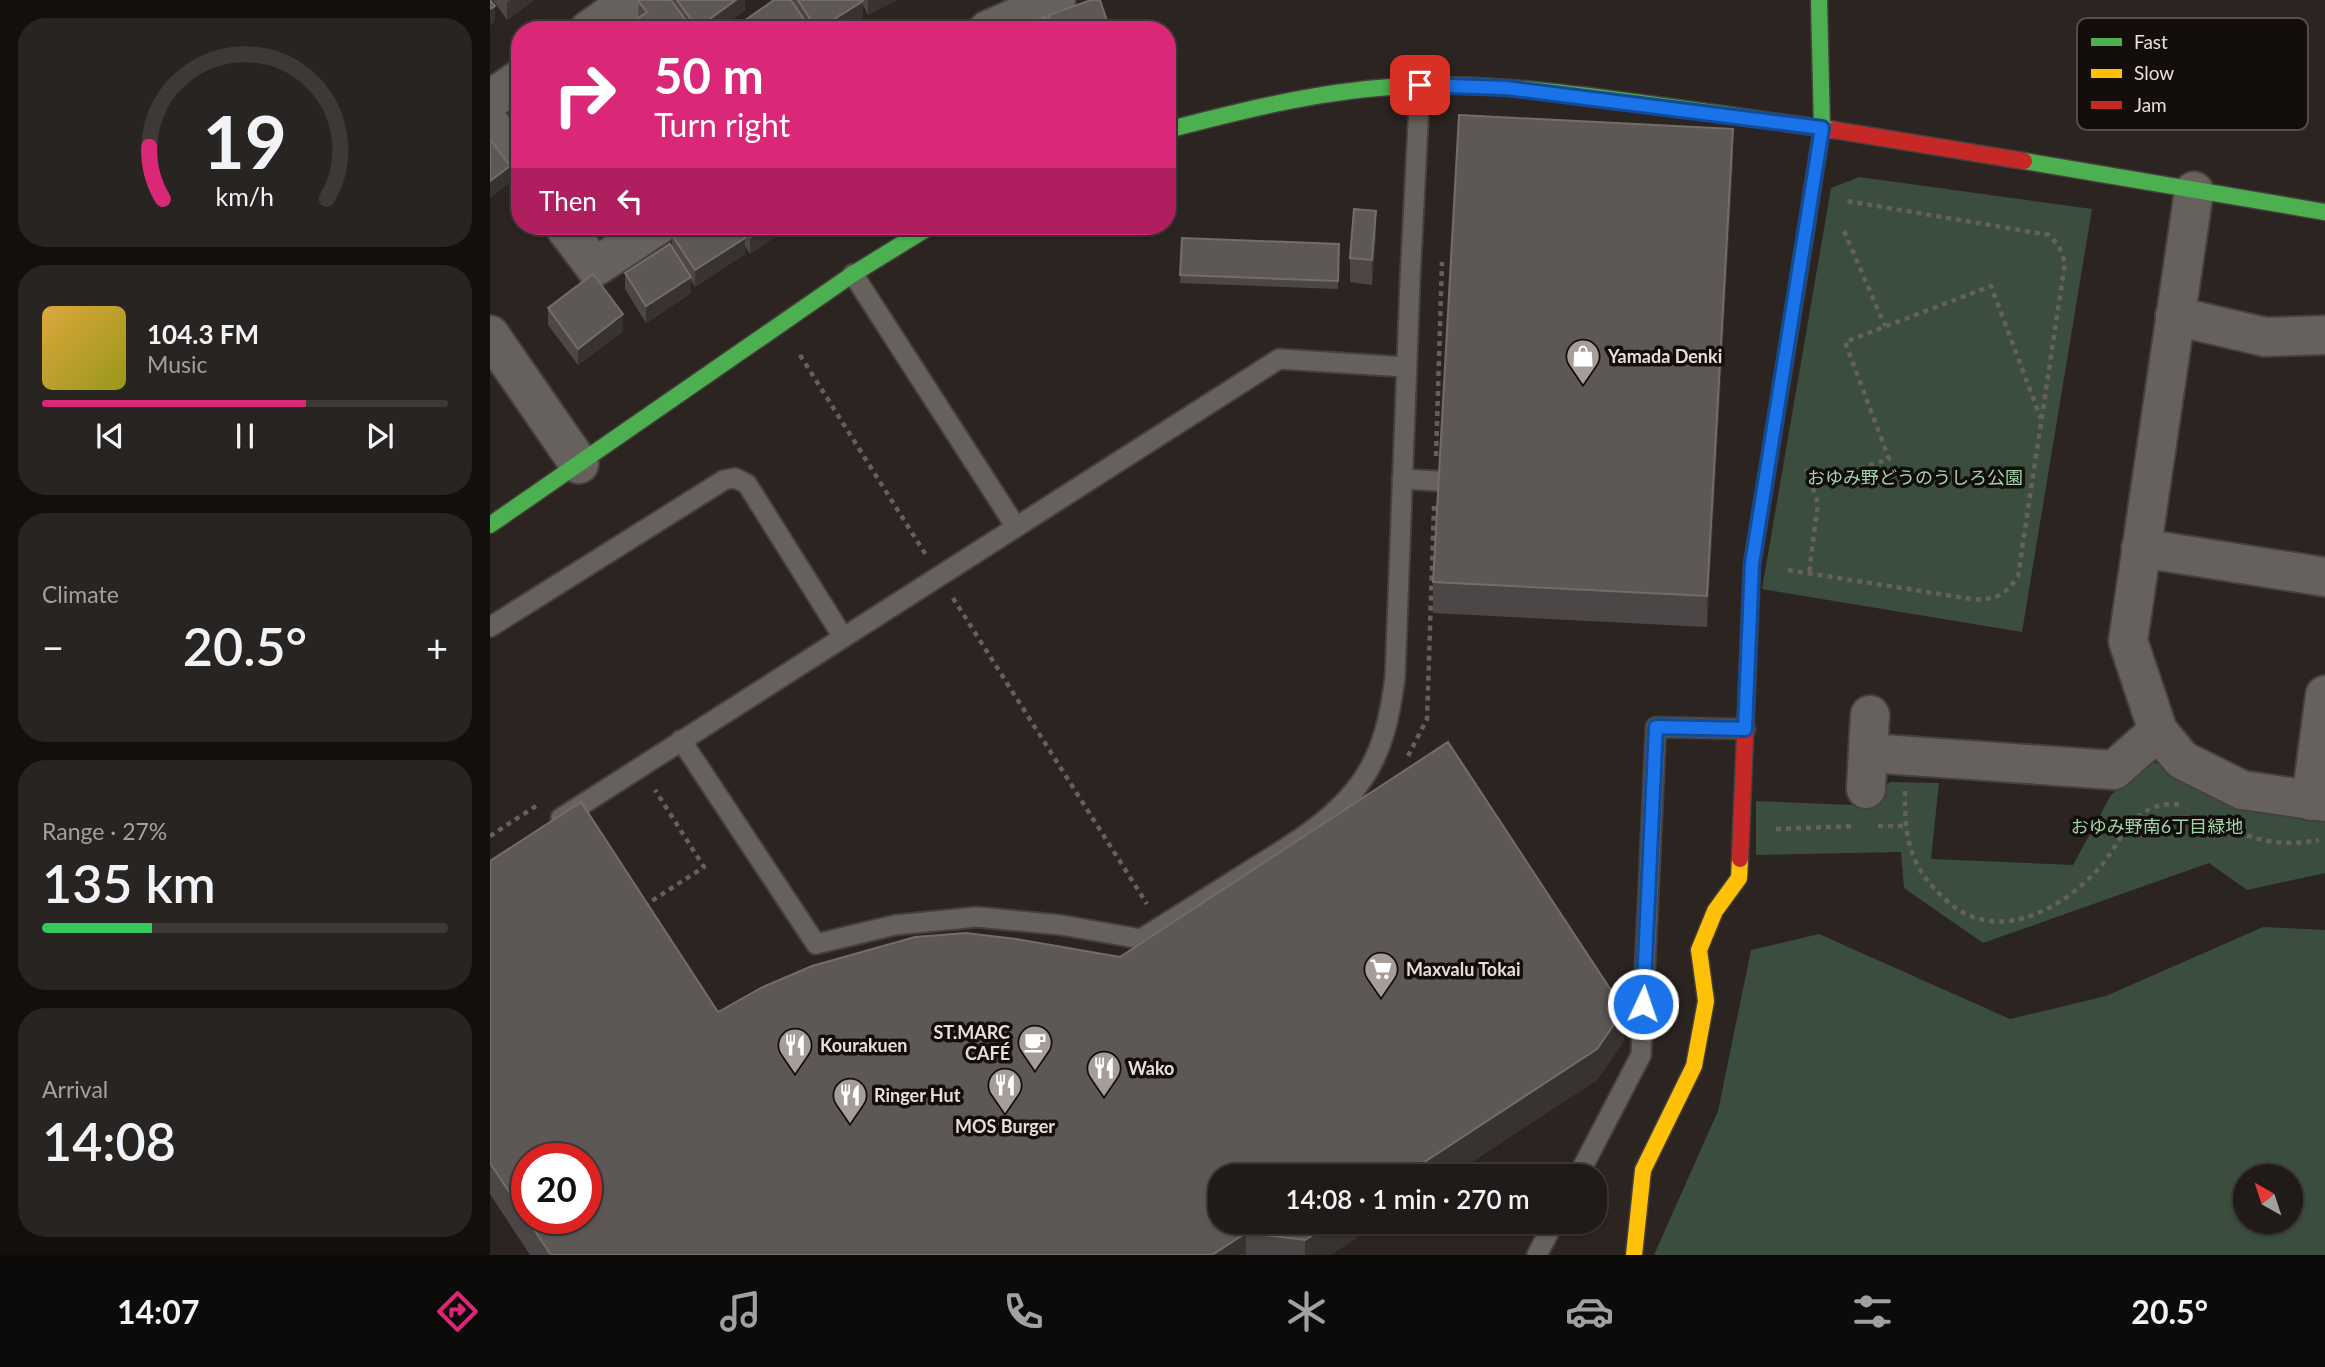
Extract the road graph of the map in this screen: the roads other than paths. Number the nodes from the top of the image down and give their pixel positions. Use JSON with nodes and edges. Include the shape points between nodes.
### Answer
{"nodes":[{"id":1,"x":631,"y":0,"type":"edge"},
{"id":2,"x":1056,"y":0,"type":"edge"},
{"id":3,"x":1819,"y":0,"type":"edge"},
{"id":4,"x":602,"y":21,"type":"edge"},
{"id":5,"x":1008,"y":21,"type":"edge"},
{"id":6,"x":511,"y":85,"type":"edge"},
{"id":7,"x":1420,"y":85,"type":"junction"},
{"id":8,"x":490,"y":100,"type":"edge"},
{"id":9,"x":490,"y":124,"type":"edge"},
{"id":10,"x":1176,"y":128,"type":"edge"},
{"id":11,"x":1822,"y":128,"type":"junction"},
{"id":12,"x":511,"y":153,"type":"edge"},
{"id":13,"x":2194,"y":191,"type":"junction"},
{"id":14,"x":2325,"y":212,"type":"edge"},
{"id":15,"x":571,"y":235,"type":"edge"},
{"id":16,"x":643,"y":235,"type":"edge"},
{"id":17,"x":916,"y":235,"type":"edge"},
{"id":18,"x":853,"y":274,"type":"junction"},
{"id":19,"x":2175,"y":316,"type":"junction"},
{"id":20,"x":490,"y":335,"type":"edge"},
{"id":21,"x":2325,"y":335,"type":"edge"},
{"id":22,"x":1406,"y":367,"type":"junction"},
{"id":23,"x":579,"y":464,"type":"junction"},
{"id":24,"x":1402,"y":480,"type":"junction"},
{"id":25,"x":1437,"y":481,"type":"edge"},
{"id":26,"x":490,"y":525,"type":"edge"},
{"id":27,"x":1016,"y":527,"type":"junction"},
{"id":28,"x":2141,"y":548,"type":"junction"},
{"id":29,"x":2325,"y":577,"type":"edge"},
{"id":30,"x":490,"y":627,"type":"edge"},
{"id":31,"x":843,"y":637,"type":"junction"},
{"id":32,"x":2325,"y":695,"type":"edge"},
{"id":33,"x":1870,"y":715,"type":"dead end"},
{"id":34,"x":1745,"y":729,"type":"junction"},
{"id":35,"x":2158,"y":732,"type":"junction"},
{"id":36,"x":681,"y":740,"type":"junction"},
{"id":37,"x":2318,"y":801,"type":"edge"},
{"id":38,"x":543,"y":830,"type":"edge"},
{"id":39,"x":1584,"y":1164,"type":"edge"},
{"id":40,"x":1548,"y":1234,"type":"edge"},
{"id":41,"x":1537,"y":1255,"type":"edge"},
{"id":42,"x":1634,"y":1255,"type":"edge"}],
"edges":[{"from":1,"to":4,"type":"street"},
{"from":2,"to":5,"type":"street"},
{"from":3,"to":11,"type":"street"},
{"from":6,"to":8,"type":"street"},
{"from":7,"to":10,"type":"street","via":[[1267,104]]},
{"from":7,"to":11,"type":"street","via":[[1520,89]]},
{"from":7,"to":22,"type":"lane"},
{"from":9,"to":12,"type":"street"},
{"from":11,"to":13,"type":"street"},
{"from":11,"to":34,"type":"street","via":[[1752,564]]},
{"from":13,"to":14,"type":"street"},
{"from":13,"to":19,"type":"street"},
{"from":15,"to":16,"type":"street","via":[[595,267]]},
{"from":17,"to":18,"type":"street"},
{"from":18,"to":23,"type":"street"},
{"from":18,"to":27,"type":"lane"},
{"from":19,"to":21,"type":"street","via":[[2265,337]]},
{"from":19,"to":28,"type":"street"},
{"from":20,"to":23,"type":"street"},
{"from":22,"to":24,"type":"lane"},
{"from":22,"to":27,"type":"lane","via":[[1279,359]]},
{"from":23,"to":26,"type":"street"},
{"from":24,"to":25,"type":"lane"},
{"from":24,"to":36,"type":"lane","via":[[1395,678],[1380,749],[1349,795],[1305,835],[1141,939],[977,917],[895,925],[816,944]]},
{"from":27,"to":31,"type":"lane"},
{"from":28,"to":29,"type":"street"},
{"from":28,"to":35,"type":"street","via":[[2128,641]]},
{"from":30,"to":31,"type":"lane","via":[[724,480],[735,478],[747,484]]},
{"from":31,"to":36,"type":"lane"},
{"from":32,"to":37,"type":"street"},
{"from":33,"to":35,"type":"street","via":[[1866,789],[1906,755],[2114,770]]},
{"from":34,"to":39,"type":"lane","via":[[1656,727],[1641,1055]]},
{"from":34,"to":42,"type":"street","via":[[1739,878],[1715,911],[1699,950],[1706,1002],[1694,1066],[1643,1170]]},
{"from":35,"to":37,"type":"street","via":[[2182,760],[2242,790]]},
{"from":36,"to":38,"type":"lane"},
{"from":40,"to":41,"type":"lane"}]}
